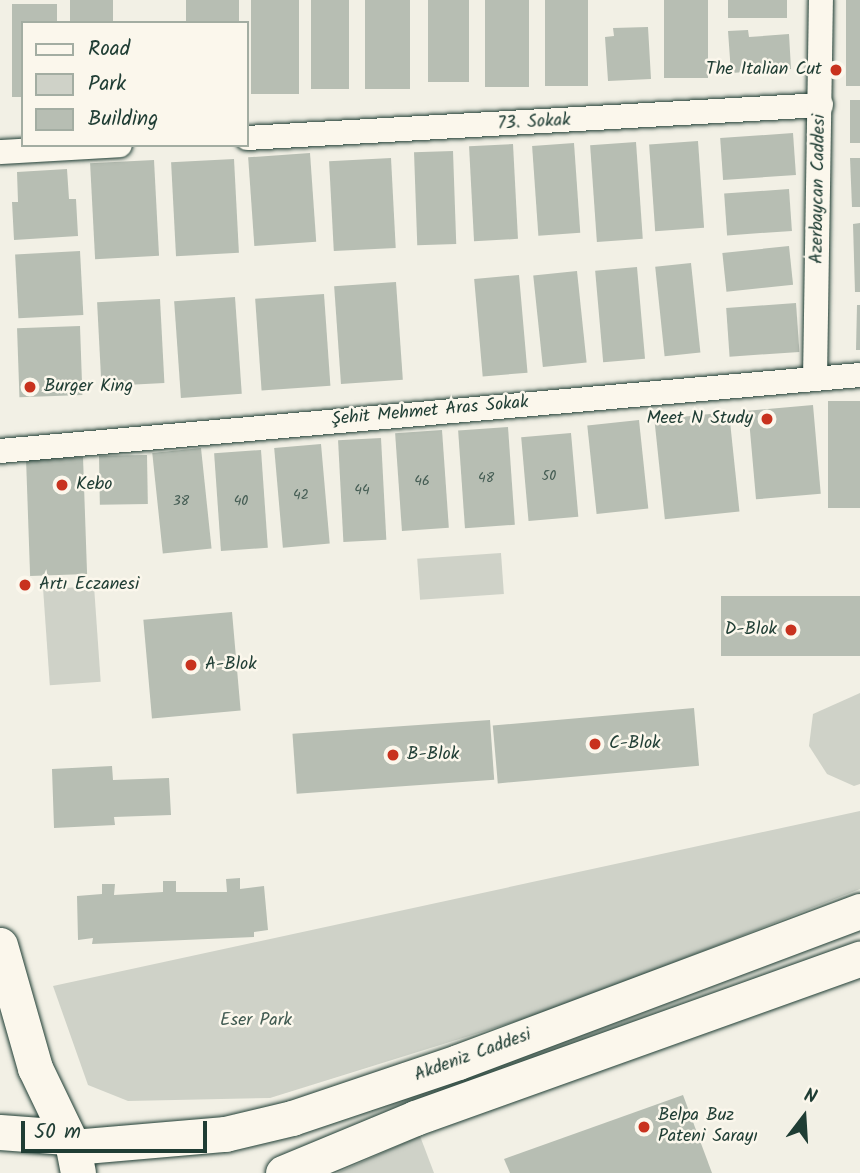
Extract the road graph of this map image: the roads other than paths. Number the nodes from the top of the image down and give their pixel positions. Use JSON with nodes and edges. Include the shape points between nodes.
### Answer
{"nodes":[{"id":1,"x":821,"y":0,"type":"edge"},
{"id":2,"x":821,"y":105,"type":"junction"},
{"id":3,"x":248,"y":138,"type":"edge"},
{"id":4,"x":86,"y":147,"type":"edge"},
{"id":5,"x":0,"y":152,"type":"edge"},
{"id":6,"x":860,"y":376,"type":"edge"},
{"id":7,"x":816,"y":378,"type":"junction"},
{"id":8,"x":0,"y":450,"type":"edge"},
{"id":9,"x":860,"y":911,"type":"edge"},
{"id":10,"x":0,"y":945,"type":"edge"},
{"id":11,"x":860,"y":959,"type":"edge"},
{"id":12,"x":0,"y":1132,"type":"edge"},
{"id":13,"x":73,"y":1152,"type":"edge"},
{"id":14,"x":283,"y":1173,"type":"edge"}],
"edges":[{"from":1,"to":2,"type":"street","name":"Azerbaycan Caddesi"},
{"from":2,"to":3,"type":"street","name":"73. Sokak"},
{"from":2,"to":7,"type":"street","name":"Azerbaycan Caddesi"},
{"from":4,"to":5,"type":"street"},
{"from":6,"to":7,"type":"street","name":"Şehit Mehmet Aras Sokak"},
{"from":7,"to":8,"type":"street","name":"Şehit Mehmet Aras Sokak"},
{"from":9,"to":13,"type":"main road","name":"Akdeniz Caddesi","via":[[458,1062],[292,1118],[225,1134]]},
{"from":10,"to":13,"type":"main road","via":[[35,1068]]},
{"from":11,"to":14,"type":"main road","via":[[415,1118]]},
{"from":12,"to":13,"type":"main road","name":"Akdeniz Caddesi"}]}
